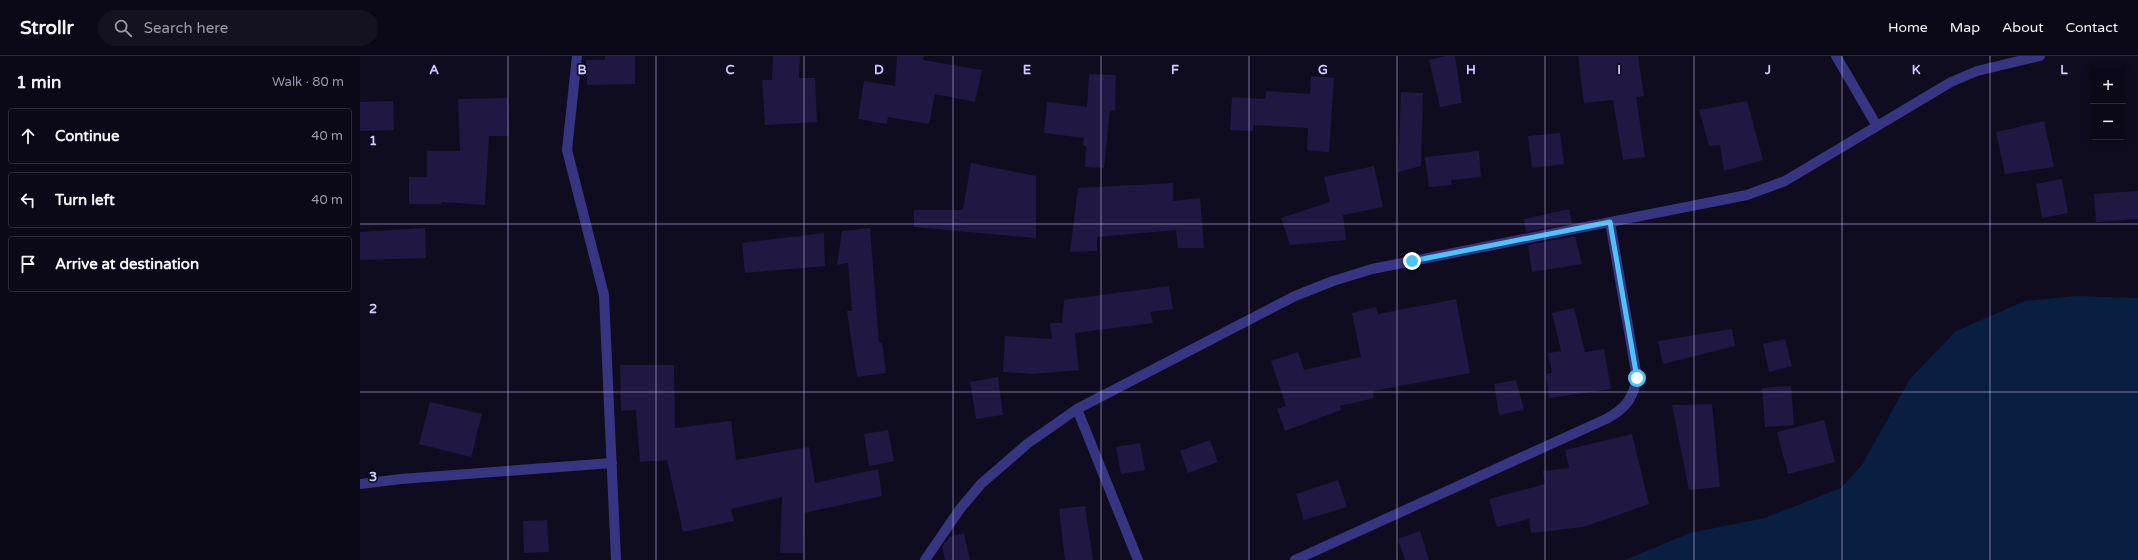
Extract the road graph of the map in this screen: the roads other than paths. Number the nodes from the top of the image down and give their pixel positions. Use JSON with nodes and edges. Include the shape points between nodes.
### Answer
{"nodes":[{"id":1,"x":577,"y":56,"type":"edge"},
{"id":2,"x":1836,"y":56,"type":"edge"},
{"id":3,"x":2040,"y":56,"type":"edge"},
{"id":4,"x":1877,"y":126,"type":"junction"},
{"id":5,"x":1610,"y":222,"type":"junction"},
{"id":6,"x":1077,"y":408,"type":"junction"},
{"id":7,"x":612,"y":464,"type":"junction"},
{"id":8,"x":360,"y":484,"type":"edge"},
{"id":9,"x":616,"y":560,"type":"edge"},
{"id":10,"x":925,"y":560,"type":"edge"},
{"id":11,"x":1138,"y":560,"type":"edge"},
{"id":12,"x":1295,"y":560,"type":"edge"}],
"edges":[{"from":1,"to":7,"type":"street","via":[[567,150],[604,295]]},
{"from":2,"to":4,"type":"street"},
{"from":3,"to":4,"type":"street","via":[[1977,71],[1958,79]]},
{"from":4,"to":5,"type":"street","via":[[1785,181],[1747,195]]},
{"from":5,"to":6,"type":"street","via":[[1372,269],[1333,281],[1295,296]]},
{"from":5,"to":12,"type":"street","via":[[1637,378],[1635,391],[1628,403],[1606,420]]},
{"from":6,"to":10,"type":"street","via":[[1027,444],[981,484],[960,509]]},
{"from":6,"to":11,"type":"street"},
{"from":7,"to":8,"type":"street"},
{"from":7,"to":9,"type":"street"}]}
